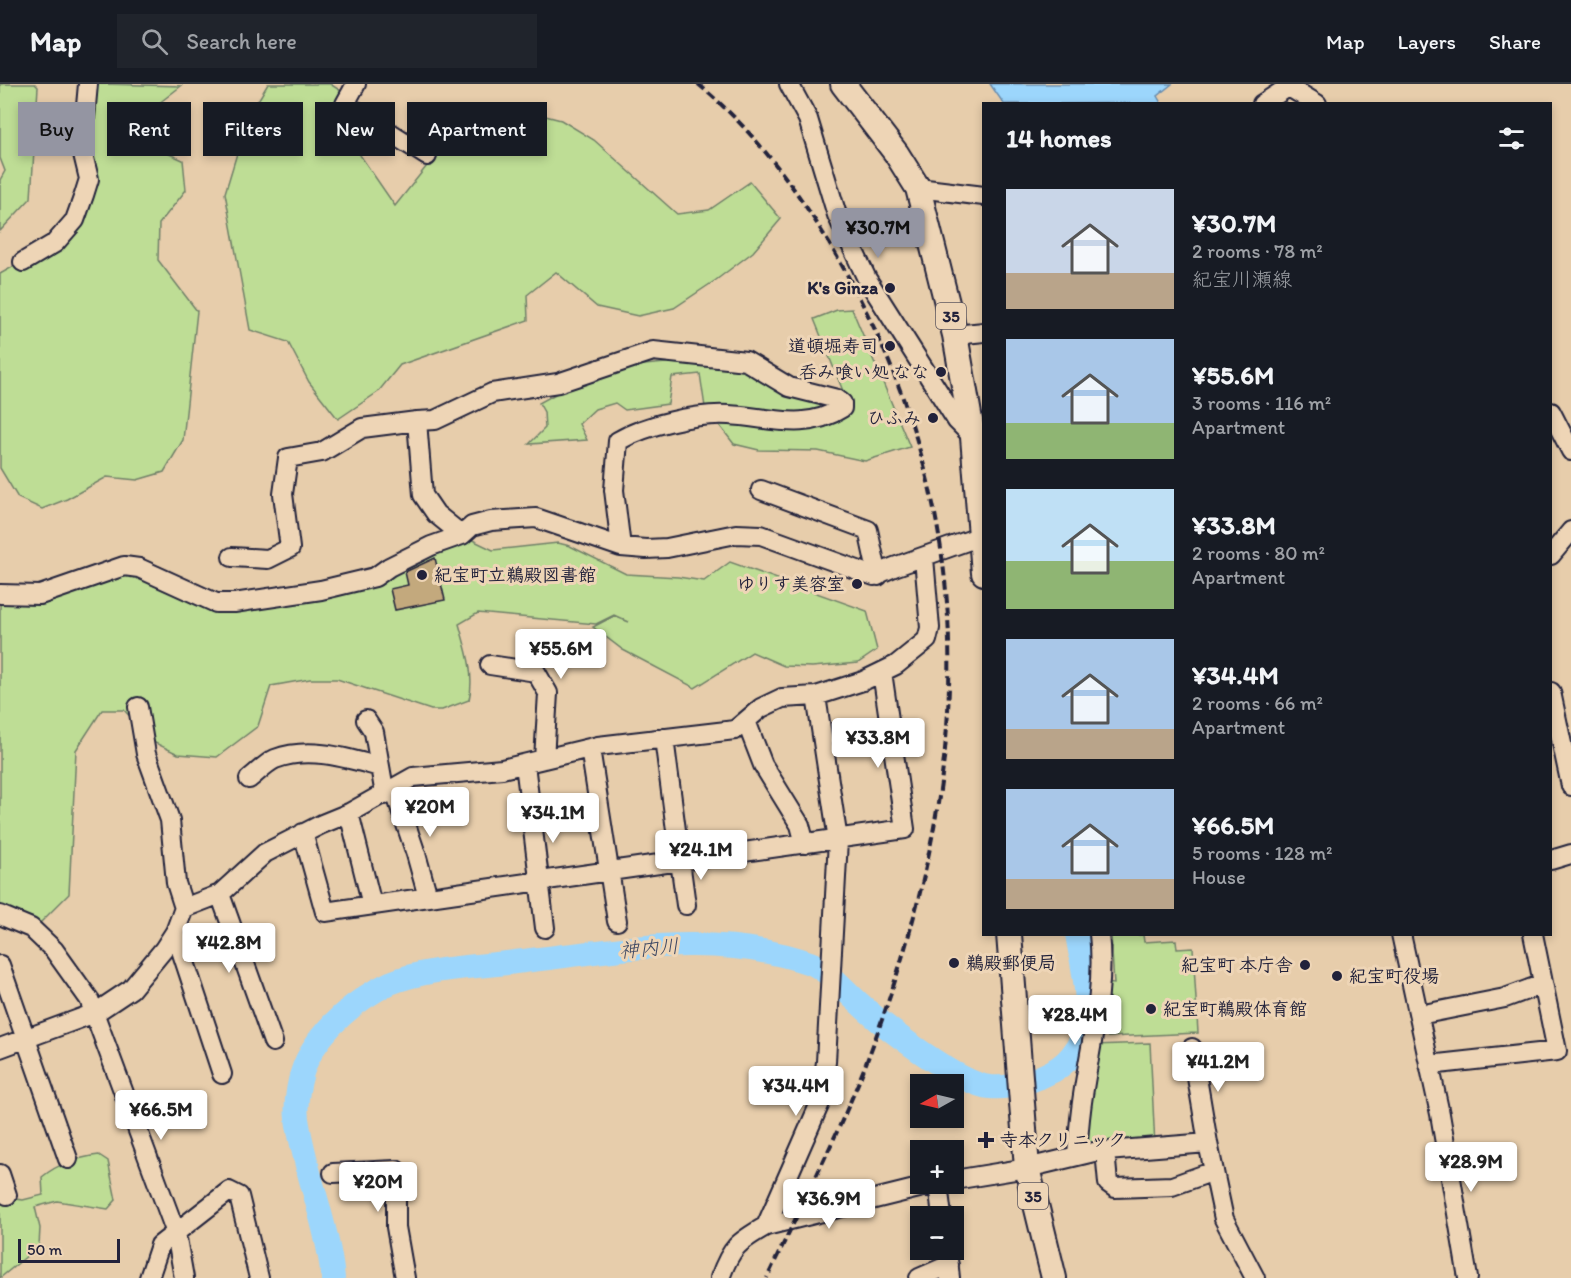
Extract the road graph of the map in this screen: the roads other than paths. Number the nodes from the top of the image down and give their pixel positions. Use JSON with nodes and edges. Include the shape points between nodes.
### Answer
{"nodes":[{"id":1,"x":88,"y":84,"type":"edge"},
{"id":2,"x":356,"y":84,"type":"edge"},
{"id":3,"x":789,"y":84,"type":"edge"},
{"id":4,"x":843,"y":84,"type":"edge"},
{"id":5,"x":1291,"y":85,"type":"edge"},
{"id":6,"x":1312,"y":101,"type":"edge"},
{"id":7,"x":1265,"y":102,"type":"edge"},
{"id":8,"x":407,"y":143,"type":"edge"},
{"id":9,"x":918,"y":188,"type":"junction"},
{"id":10,"x":982,"y":196,"type":"edge"},
{"id":11,"x":23,"y":262,"type":"dead end"},
{"id":12,"x":982,"y":332,"type":"edge"},
{"id":13,"x":955,"y":335,"type":"junction"},
{"id":14,"x":1552,"y":414,"type":"edge"},
{"id":15,"x":417,"y":421,"type":"junction"},
{"id":16,"x":978,"y":439,"type":"edge"},
{"id":17,"x":1571,"y":452,"type":"edge"},
{"id":18,"x":761,"y":490,"type":"dead end"},
{"id":19,"x":1571,"y":531,"type":"edge"},
{"id":20,"x":462,"y":536,"type":"junction"},
{"id":21,"x":982,"y":536,"type":"edge"},
{"id":22,"x":621,"y":547,"type":"junction"},
{"id":23,"x":1552,"y":554,"type":"edge"},
{"id":24,"x":232,"y":557,"type":"dead end"},
{"id":25,"x":924,"y":558,"type":"junction"},
{"id":26,"x":878,"y":576,"type":"junction"},
{"id":27,"x":0,"y":594,"type":"edge"},
{"id":28,"x":490,"y":664,"type":"dead end"},
{"id":29,"x":882,"y":672,"type":"junction"},
{"id":30,"x":816,"y":696,"type":"junction"},
{"id":31,"x":1552,"y":702,"type":"edge"},
{"id":32,"x":138,"y":707,"type":"dead end"},
{"id":33,"x":366,"y":720,"type":"dead end"},
{"id":34,"x":746,"y":721,"type":"junction"},
{"id":35,"x":664,"y":738,"type":"junction"},
{"id":36,"x":590,"y":748,"type":"junction"},
{"id":37,"x":544,"y":759,"type":"junction"},
{"id":38,"x":525,"y":764,"type":"junction"},
{"id":39,"x":380,"y":767,"type":"junction"},
{"id":40,"x":1559,"y":770,"type":"edge"},
{"id":41,"x":249,"y":779,"type":"dead end"},
{"id":42,"x":1571,"y":786,"type":"edge"},
{"id":43,"x":390,"y":792,"type":"junction"},
{"id":44,"x":349,"y":813,"type":"junction"},
{"id":45,"x":303,"y":833,"type":"junction"},
{"id":46,"x":838,"y":840,"type":"junction"},
{"id":47,"x":805,"y":844,"type":"junction"},
{"id":48,"x":1571,"y":854,"type":"edge"},
{"id":49,"x":1552,"y":860,"type":"edge"},
{"id":50,"x":680,"y":861,"type":"junction"},
{"id":51,"x":609,"y":871,"type":"junction"},
{"id":52,"x":539,"y":881,"type":"junction"},
{"id":53,"x":220,"y":894,"type":"junction"},
{"id":54,"x":428,"y":897,"type":"junction"},
{"id":55,"x":372,"y":905,"type":"junction"},
{"id":56,"x":686,"y":905,"type":"dead end"},
{"id":57,"x":184,"y":908,"type":"junction"},
{"id":58,"x":0,"y":915,"type":"edge"},
{"id":59,"x":617,"y":921,"type":"dead end"},
{"id":60,"x":545,"y":928,"type":"dead end"},
{"id":61,"x":175,"y":932,"type":"junction"},
{"id":62,"x":1009,"y":936,"type":"edge"},
{"id":63,"x":1099,"y":936,"type":"edge"},
{"id":64,"x":1401,"y":936,"type":"edge"},
{"id":65,"x":1533,"y":936,"type":"edge"},
{"id":66,"x":0,"y":965,"type":"edge"},
{"id":67,"x":1543,"y":984,"type":"junction"},
{"id":68,"x":95,"y":1013,"type":"junction"},
{"id":69,"x":1419,"y":1015,"type":"junction"},
{"id":70,"x":26,"y":1038,"type":"junction"},
{"id":71,"x":273,"y":1042,"type":"dead end"},
{"id":72,"x":0,"y":1048,"type":"edge"},
{"id":73,"x":1192,"y":1048,"type":"dead end"},
{"id":74,"x":1430,"y":1065,"type":"junction"},
{"id":75,"x":222,"y":1074,"type":"dead end"},
{"id":76,"x":1208,"y":1143,"type":"junction"},
{"id":77,"x":1105,"y":1151,"type":"junction"},
{"id":78,"x":1077,"y":1156,"type":"junction"},
{"id":79,"x":68,"y":1159,"type":"dead end"},
{"id":80,"x":1027,"y":1168,"type":"junction"},
{"id":81,"x":1214,"y":1171,"type":"junction"},
{"id":82,"x":333,"y":1173,"type":"dead end"},
{"id":83,"x":0,"y":1174,"type":"edge"},
{"id":84,"x":964,"y":1178,"type":"edge"},
{"id":85,"x":910,"y":1190,"type":"edge"},
{"id":86,"x":7,"y":1195,"type":"dead end"},
{"id":87,"x":766,"y":1226,"type":"junction"},
{"id":88,"x":176,"y":1233,"type":"junction"},
{"id":89,"x":948,"y":1264,"type":"edge"},
{"id":90,"x":149,"y":1278,"type":"edge"},
{"id":91,"x":184,"y":1278,"type":"edge"},
{"id":92,"x":259,"y":1278,"type":"edge"},
{"id":93,"x":405,"y":1278,"type":"edge"},
{"id":94,"x":720,"y":1278,"type":"edge"},
{"id":95,"x":919,"y":1278,"type":"edge"},
{"id":96,"x":1054,"y":1278,"type":"edge"},
{"id":97,"x":1255,"y":1278,"type":"edge"},
{"id":98,"x":1468,"y":1278,"type":"edge"}],
"edges":[{"from":1,"to":11,"type":"street","via":[[82,150],[89,179],[75,220],[55,243]]},
{"from":2,"to":8,"type":"street","via":[[345,104]]},
{"from":3,"to":16,"type":"street","via":[[808,119],[837,215],[867,279],[957,421]]},
{"from":4,"to":9,"type":"main road","number":"35"},
{"from":5,"to":6,"type":"street"},
{"from":5,"to":7,"type":"street"},
{"from":9,"to":10,"type":"street"},
{"from":9,"to":13,"type":"main road","number":"35"},
{"from":12,"to":13,"type":"street"},
{"from":13,"to":16,"type":"main road","number":"35"},
{"from":14,"to":17,"type":"street"},
{"from":15,"to":20,"type":"street","via":[[423,495],[435,514]]},
{"from":15,"to":22,"type":"street","via":[[435,420],[492,393],[558,383],[653,351],[746,361],[789,387],[837,399],[842,404],[835,413],[793,423],[727,415],[669,422],[635,431],[618,441],[614,490]]},
{"from":15,"to":24,"type":"street","via":[[362,428],[322,452],[288,458],[282,494],[290,548],[268,559]]},
{"from":16,"to":21,"type":"main road","number":"35"},
{"from":18,"to":26,"type":"street","via":[[868,530]]},
{"from":19,"to":23,"type":"street"},
{"from":20,"to":22,"type":"street","via":[[472,526],[491,521],[536,518]]},
{"from":20,"to":27,"type":"street","via":[[431,546],[375,577],[234,603],[216,603],[140,568],[124,566],[40,595]]},
{"from":21,"to":25,"type":"street"},
{"from":22,"to":26,"type":"street","via":[[667,548],[736,534],[761,535]]},
{"from":25,"to":26,"type":"street"},
{"from":25,"to":29,"type":"street","via":[[930,628],[927,640]]},
{"from":28,"to":37,"type":"street","via":[[536,672],[548,693]]},
{"from":29,"to":30,"type":"street"},
{"from":29,"to":46,"type":"street","via":[[905,829]]},
{"from":30,"to":34,"type":"street","via":[[782,698]]},
{"from":30,"to":46,"type":"street"},
{"from":31,"to":40,"type":"street"},
{"from":32,"to":57,"type":"street","via":[[146,754],[170,820],[176,883]]},
{"from":33,"to":39,"type":"street","via":[[374,732]]},
{"from":34,"to":35,"type":"street","via":[[735,730]]},
{"from":34,"to":47,"type":"street","via":[[763,765],[800,825]]},
{"from":35,"to":36,"type":"street"},
{"from":35,"to":50,"type":"street"},
{"from":36,"to":37,"type":"street"},
{"from":36,"to":51,"type":"street"},
{"from":37,"to":38,"type":"street"},
{"from":38,"to":43,"type":"street","via":[[413,777]]},
{"from":38,"to":52,"type":"street"},
{"from":39,"to":41,"type":"street","via":[[331,754],[297,754],[273,760]]},
{"from":39,"to":43,"type":"street"},
{"from":40,"to":42,"type":"street"},
{"from":43,"to":44,"type":"street"},
{"from":43,"to":54,"type":"street","via":[[416,854]]},
{"from":44,"to":45,"type":"street"},
{"from":44,"to":55,"type":"street"},
{"from":45,"to":53,"type":"street","via":[[265,853]]},
{"from":45,"to":55,"type":"street","via":[[325,912]]},
{"from":46,"to":47,"type":"street"},
{"from":46,"to":87,"type":"street","via":[[820,1103]]},
{"from":47,"to":50,"type":"street"},
{"from":48,"to":49,"type":"street"},
{"from":50,"to":51,"type":"street"},
{"from":50,"to":56,"type":"street"},
{"from":51,"to":52,"type":"street"},
{"from":51,"to":59,"type":"street"},
{"from":52,"to":54,"type":"street"},
{"from":52,"to":60,"type":"street"},
{"from":53,"to":57,"type":"street"},
{"from":53,"to":71,"type":"street"},
{"from":54,"to":55,"type":"street"},
{"from":57,"to":61,"type":"street"},
{"from":58,"to":68,"type":"street","via":[[31,928],[54,950]]},
{"from":61,"to":68,"type":"street","via":[[131,989]]},
{"from":61,"to":75,"type":"street"},
{"from":62,"to":80,"type":"main road","number":"35"},
{"from":63,"to":78,"type":"street","via":[[1099,1001]]},
{"from":64,"to":69,"type":"street"},
{"from":65,"to":67,"type":"street"},
{"from":66,"to":70,"type":"street"},
{"from":67,"to":69,"type":"street","via":[[1505,998]]},
{"from":67,"to":74,"type":"street","via":[[1557,1052]]},
{"from":68,"to":70,"type":"street"},
{"from":68,"to":88,"type":"street"},
{"from":69,"to":74,"type":"street"},
{"from":70,"to":72,"type":"street"},
{"from":70,"to":79,"type":"street"},
{"from":73,"to":76,"type":"street"},
{"from":74,"to":98,"type":"street"},
{"from":76,"to":77,"type":"street"},
{"from":76,"to":81,"type":"street"},
{"from":77,"to":78,"type":"street"},
{"from":77,"to":81,"type":"street","via":[[1108,1183],[1115,1188],[1172,1186]]},
{"from":78,"to":80,"type":"street"},
{"from":80,"to":84,"type":"street"},
{"from":80,"to":96,"type":"main road","number":"35"},
{"from":81,"to":97,"type":"street","via":[[1224,1219]]},
{"from":82,"to":93,"type":"street","via":[[396,1170],[396,1227]]},
{"from":83,"to":86,"type":"street"},
{"from":85,"to":87,"type":"street"},
{"from":87,"to":94,"type":"street","via":[[729,1253]]},
{"from":88,"to":90,"type":"street","via":[[160,1245]]},
{"from":88,"to":91,"type":"street"},
{"from":88,"to":92,"type":"street","via":[[229,1191],[239,1196]]},
{"from":89,"to":95,"type":"street"}]}
